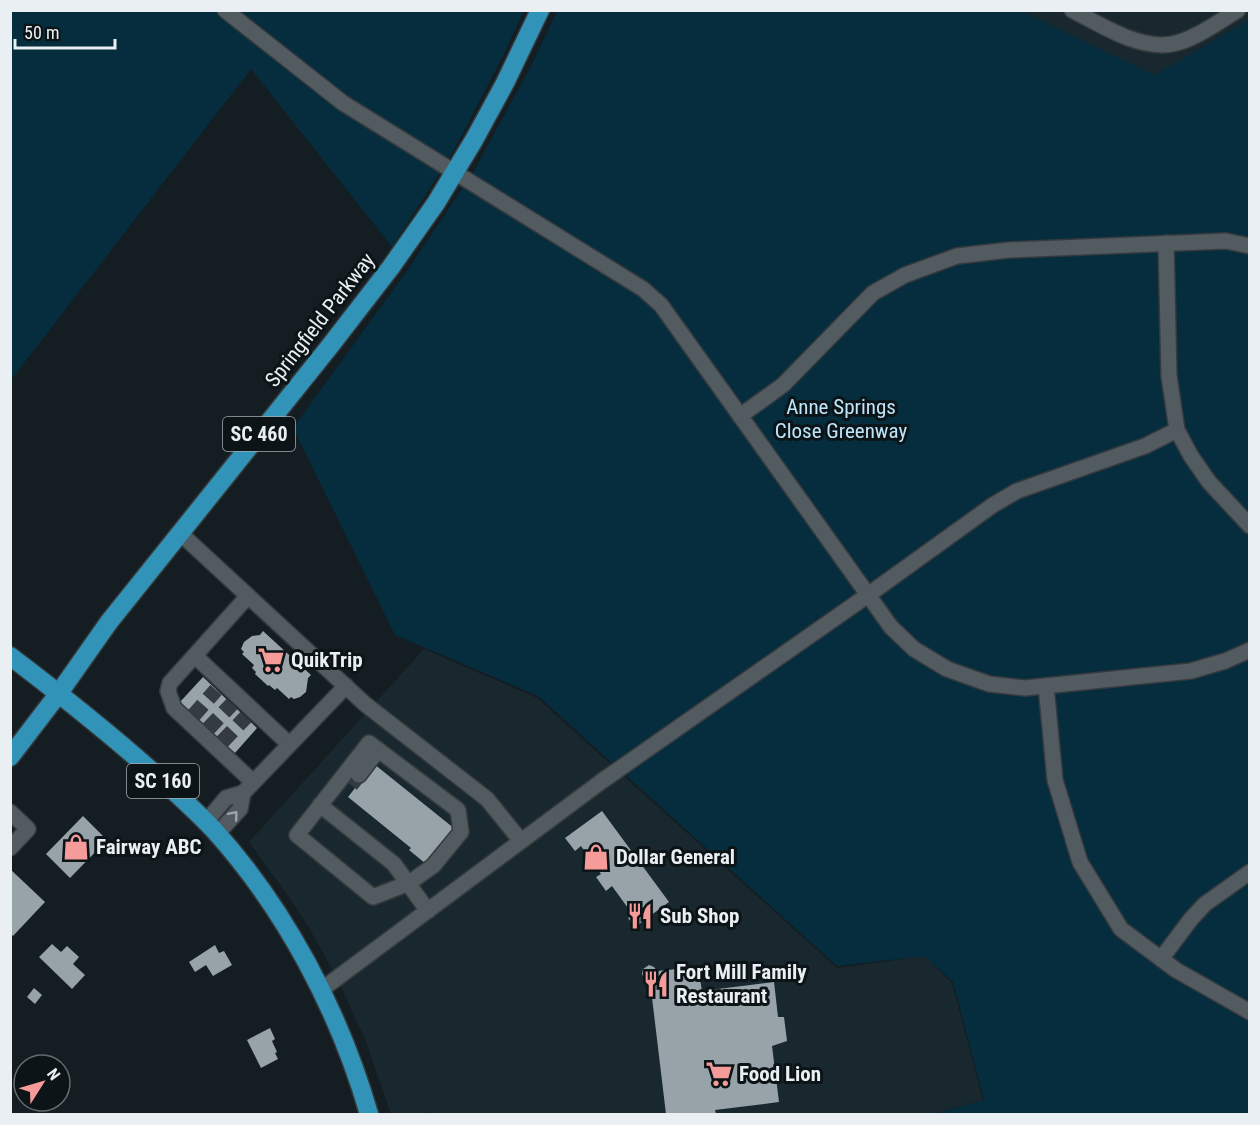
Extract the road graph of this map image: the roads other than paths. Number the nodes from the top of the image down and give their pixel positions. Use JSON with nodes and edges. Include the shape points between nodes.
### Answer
{"nodes":[{"id":1,"x":225,"y":10,"type":"edge"},
{"id":2,"x":540,"y":10,"type":"edge"},
{"id":3,"x":1072,"y":10,"type":"edge"},
{"id":4,"x":1238,"y":10,"type":"edge"},
{"id":5,"x":454,"y":172,"type":"junction"},
{"id":6,"x":1166,"y":243,"type":"junction"},
{"id":7,"x":1250,"y":246,"type":"edge"},
{"id":8,"x":740,"y":416,"type":"junction"},
{"id":9,"x":1177,"y":430,"type":"junction"},
{"id":10,"x":1250,"y":526,"type":"edge"},
{"id":11,"x":180,"y":533,"type":"junction"},
{"id":12,"x":868,"y":595,"type":"junction"},
{"id":13,"x":248,"y":596,"type":"junction"},
{"id":14,"x":1250,"y":650,"type":"edge"},
{"id":15,"x":10,"y":656,"type":"edge"},
{"id":16,"x":195,"y":656,"type":"junction"},
{"id":17,"x":346,"y":686,"type":"junction"},
{"id":18,"x":1046,"y":686,"type":"junction"},
{"id":19,"x":59,"y":693,"type":"junction"},
{"id":20,"x":289,"y":744,"type":"junction"},
{"id":21,"x":378,"y":750,"type":"junction"},
{"id":22,"x":10,"y":757,"type":"edge"},
{"id":23,"x":450,"y":770,"type":"junction"},
{"id":24,"x":248,"y":787,"type":"junction"},
{"id":25,"x":332,"y":790,"type":"junction"},
{"id":26,"x":434,"y":792,"type":"junction"},
{"id":27,"x":320,"y":805,"type":"junction"},
{"id":28,"x":10,"y":812,"type":"edge"},
{"id":29,"x":212,"y":828,"type":"junction"},
{"id":30,"x":521,"y":841,"type":"junction"},
{"id":31,"x":10,"y":848,"type":"edge"},
{"id":32,"x":1250,"y":872,"type":"edge"},
{"id":33,"x":409,"y":883,"type":"junction"},
{"id":34,"x":428,"y":911,"type":"junction"},
{"id":35,"x":1161,"y":959,"type":"junction"},
{"id":36,"x":321,"y":990,"type":"junction"},
{"id":37,"x":1250,"y":1012,"type":"edge"},
{"id":38,"x":369,"y":1114,"type":"edge"}],
"edges":[{"from":1,"to":5,"type":"street","via":[[343,103]]},
{"from":2,"to":5,"type":"main road","name":"Springfield Parkway","number":"SC 460","via":[[506,83]]},
{"from":3,"to":4,"type":"street","via":[[1150,44],[1172,44],[1197,35]]},
{"from":5,"to":8,"type":"street","via":[[644,289],[661,305]]},
{"from":5,"to":11,"type":"main road","name":"Springfield Parkway","number":"SC 460","via":[[391,267]]},
{"from":6,"to":7,"type":"street","via":[[1226,241]]},
{"from":6,"to":8,"type":"street","via":[[957,256],[905,275],[873,293],[783,385]]},
{"from":6,"to":9,"type":"street","via":[[1169,376]]},
{"from":8,"to":12,"type":"street"},
{"from":9,"to":10,"type":"street","via":[[1209,482]]},
{"from":9,"to":12,"type":"street","via":[[1145,446],[1017,491]]},
{"from":11,"to":13,"type":"street"},
{"from":11,"to":19,"type":"main road","name":"Springfield Parkway","number":"SC 460"},
{"from":12,"to":18,"type":"street","via":[[891,627],[914,649],[947,669],[989,684]]},
{"from":12,"to":30,"type":"street"},
{"from":13,"to":16,"type":"street"},
{"from":13,"to":17,"type":"street"},
{"from":14,"to":18,"type":"street","via":[[1191,671]]},
{"from":15,"to":19,"type":"main road","number":"SC 160"},
{"from":16,"to":20,"type":"street","via":[[249,714]]},
{"from":16,"to":24,"type":"street","via":[[170,683],[168,691],[174,708],[191,718],[219,745]]},
{"from":17,"to":20,"type":"street"},
{"from":17,"to":23,"type":"street"},
{"from":18,"to":35,"type":"street","via":[[1055,780],[1080,862],[1121,929]]},
{"from":19,"to":22,"type":"main road","number":"SC 460"},
{"from":19,"to":29,"type":"main road","number":"SC 160","via":[[133,754]]},
{"from":20,"to":24,"type":"street"},
{"from":21,"to":25,"type":"street","via":[[343,792]]},
{"from":21,"to":25,"type":"street","via":[[369,743]]},
{"from":21,"to":26,"type":"street"},
{"from":23,"to":26,"type":"street"},
{"from":23,"to":30,"type":"street","via":[[492,804]]},
{"from":24,"to":29,"type":"street","via":[[226,798]]},
{"from":25,"to":27,"type":"street"},
{"from":26,"to":33,"type":"street","via":[[458,810],[461,832],[433,867]]},
{"from":27,"to":33,"type":"street","via":[[394,864]]},
{"from":27,"to":33,"type":"street","via":[[297,835],[373,897]]},
{"from":28,"to":31,"type":"street","via":[[28,829]]},
{"from":29,"to":36,"type":"main road","number":"SC 160","via":[[273,908]]},
{"from":30,"to":34,"type":"street"},
{"from":32,"to":35,"type":"street","via":[[1205,904]]},
{"from":33,"to":34,"type":"street"},
{"from":34,"to":36,"type":"street"},
{"from":35,"to":37,"type":"street"},
{"from":36,"to":38,"type":"main road","number":"SC 160"}]}
